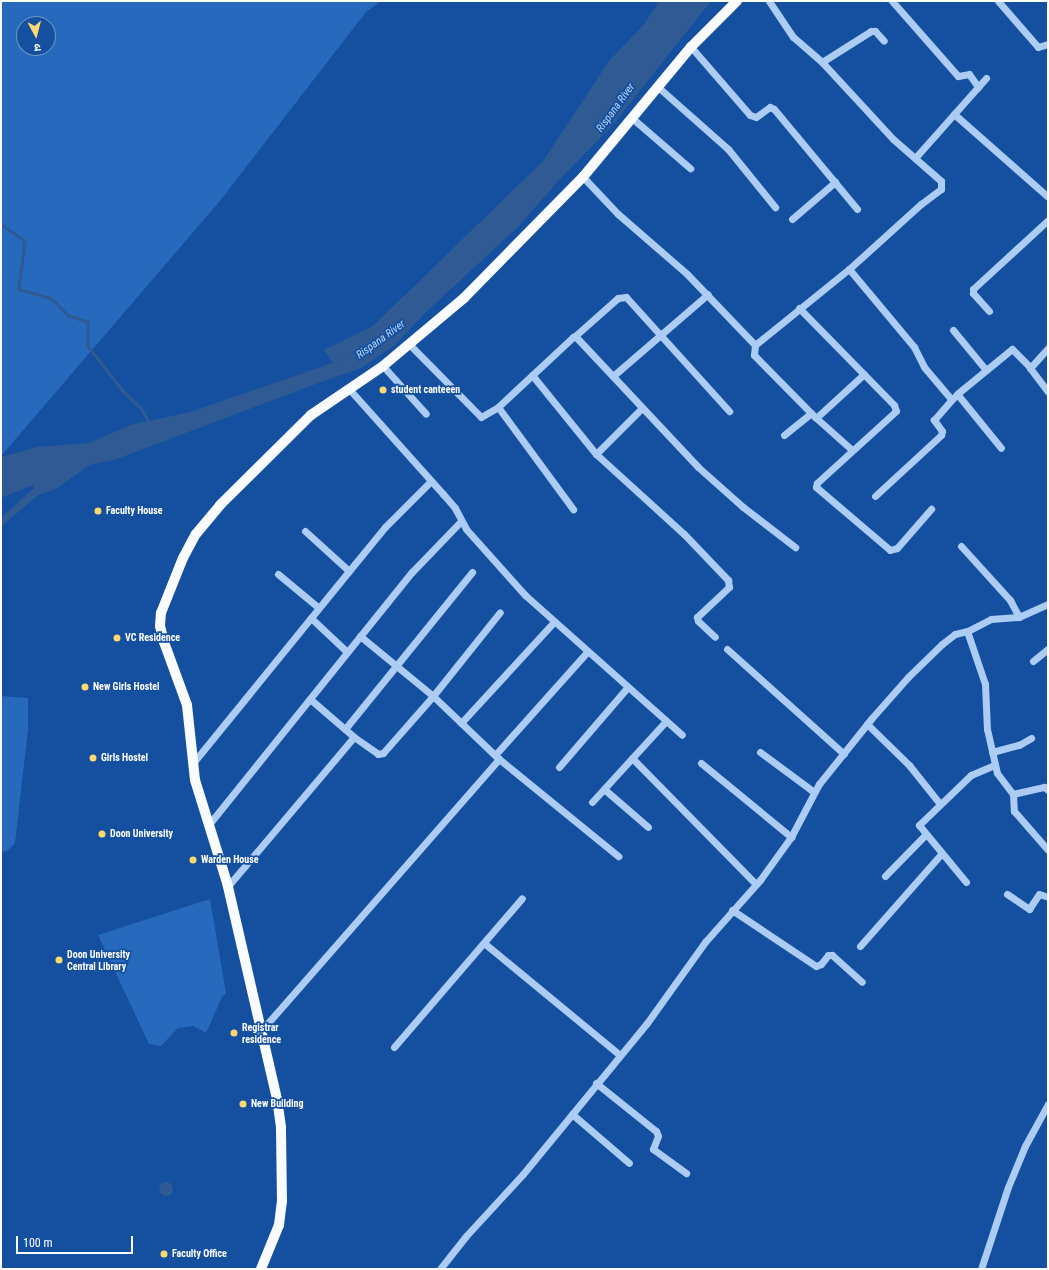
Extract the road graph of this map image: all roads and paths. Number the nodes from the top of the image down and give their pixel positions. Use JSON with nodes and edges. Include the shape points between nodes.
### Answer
{"nodes":[{"id":1,"x":737,"y":1,"type":"edge"},
{"id":2,"x":769,"y":1,"type":"edge"},
{"id":3,"x":892,"y":1,"type":"edge"},
{"id":4,"x":998,"y":1,"type":"edge"},
{"id":5,"x":884,"y":41,"type":"dead end"},
{"id":6,"x":1048,"y":44,"type":"edge"},
{"id":7,"x":691,"y":47,"type":"junction"},
{"id":8,"x":822,"y":62,"type":"junction"},
{"id":9,"x":986,"y":78,"type":"dead end"},
{"id":10,"x":978,"y":86,"type":"junction"},
{"id":11,"x":658,"y":88,"type":"junction"},
{"id":12,"x":954,"y":114,"type":"junction"},
{"id":13,"x":632,"y":118,"type":"junction"},
{"id":14,"x":915,"y":158,"type":"junction"},
{"id":15,"x":690,"y":168,"type":"dead end"},
{"id":16,"x":583,"y":177,"type":"junction"},
{"id":17,"x":835,"y":182,"type":"junction"},
{"id":18,"x":1048,"y":197,"type":"edge"},
{"id":19,"x":774,"y":207,"type":"dead end"},
{"id":20,"x":857,"y":209,"type":"dead end"},
{"id":21,"x":792,"y":218,"type":"dead end"},
{"id":22,"x":1048,"y":220,"type":"edge"},
{"id":23,"x":849,"y":269,"type":"junction"},
{"id":24,"x":708,"y":294,"type":"junction"},
{"id":25,"x":799,"y":308,"type":"junction"},
{"id":26,"x":989,"y":311,"type":"dead end"},
{"id":27,"x":953,"y":330,"type":"dead end"},
{"id":28,"x":660,"y":335,"type":"junction"},
{"id":29,"x":575,"y":336,"type":"junction"},
{"id":30,"x":410,"y":345,"type":"junction"},
{"id":31,"x":755,"y":345,"type":"junction"},
{"id":32,"x":1048,"y":348,"type":"edge"},
{"id":33,"x":384,"y":366,"type":"junction"},
{"id":34,"x":1030,"y":367,"type":"junction"},
{"id":35,"x":986,"y":370,"type":"junction"},
{"id":36,"x":864,"y":374,"type":"junction"},
{"id":37,"x":532,"y":375,"type":"junction"},
{"id":38,"x":613,"y":376,"type":"junction"},
{"id":39,"x":350,"y":390,"type":"junction"},
{"id":40,"x":1048,"y":392,"type":"edge"},
{"id":41,"x":955,"y":397,"type":"junction"},
{"id":42,"x":498,"y":407,"type":"junction"},
{"id":43,"x":642,"y":408,"type":"junction"},
{"id":44,"x":729,"y":411,"type":"dead end"},
{"id":45,"x":426,"y":414,"type":"dead end"},
{"id":46,"x":813,"y":415,"type":"junction"},
{"id":47,"x":784,"y":435,"type":"dead end"},
{"id":48,"x":1001,"y":448,"type":"dead end"},
{"id":49,"x":852,"y":450,"type":"junction"},
{"id":50,"x":596,"y":454,"type":"junction"},
{"id":51,"x":431,"y":481,"type":"junction"},
{"id":52,"x":875,"y":496,"type":"dead end"},
{"id":53,"x":573,"y":509,"type":"dead end"},
{"id":54,"x":931,"y":509,"type":"dead end"},
{"id":55,"x":461,"y":520,"type":"junction"},
{"id":56,"x":305,"y":531,"type":"dead end"},
{"id":57,"x":961,"y":546,"type":"dead end"},
{"id":58,"x":795,"y":547,"type":"dead end"},
{"id":59,"x":349,"y":571,"type":"junction"},
{"id":60,"x":472,"y":572,"type":"dead end"},
{"id":61,"x":278,"y":574,"type":"dead end"},
{"id":62,"x":1048,"y":604,"type":"edge"},
{"id":63,"x":319,"y":608,"type":"junction"},
{"id":64,"x":500,"y":612,"type":"dead end"},
{"id":65,"x":1019,"y":617,"type":"junction"},
{"id":66,"x":311,"y":618,"type":"junction"},
{"id":67,"x":553,"y":623,"type":"junction"},
{"id":68,"x":968,"y":631,"type":"junction"},
{"id":69,"x":360,"y":636,"type":"junction"},
{"id":70,"x":715,"y":637,"type":"dead end"},
{"id":71,"x":727,"y":649,"type":"dead end"},
{"id":72,"x":1048,"y":649,"type":"edge"},
{"id":73,"x":346,"y":651,"type":"junction"},
{"id":74,"x":587,"y":652,"type":"junction"},
{"id":75,"x":1033,"y":661,"type":"dead end"},
{"id":76,"x":396,"y":666,"type":"junction"},
{"id":77,"x":628,"y":688,"type":"junction"},
{"id":78,"x":433,"y":696,"type":"junction"},
{"id":79,"x":310,"y":699,"type":"junction"},
{"id":80,"x":666,"y":721,"type":"junction"},
{"id":81,"x":461,"y":723,"type":"junction"},
{"id":82,"x":867,"y":724,"type":"junction"},
{"id":83,"x":345,"y":729,"type":"junction"},
{"id":84,"x":682,"y":735,"type":"dead end"},
{"id":85,"x":354,"y":737,"type":"junction"},
{"id":86,"x":1031,"y":738,"type":"dead end"},
{"id":87,"x":760,"y":752,"type":"dead end"},
{"id":88,"x":992,"y":752,"type":"junction"},
{"id":89,"x":844,"y":754,"type":"junction"},
{"id":90,"x":497,"y":757,"type":"junction"},
{"id":91,"x":632,"y":758,"type":"junction"},
{"id":92,"x":193,"y":763,"type":"junction"},
{"id":93,"x":701,"y":763,"type":"dead end"},
{"id":94,"x":995,"y":765,"type":"junction"},
{"id":95,"x":559,"y":767,"type":"dead end"},
{"id":96,"x":1047,"y":786,"type":"edge"},
{"id":97,"x":604,"y":789,"type":"junction"},
{"id":98,"x":814,"y":792,"type":"junction"},
{"id":99,"x":1013,"y":794,"type":"junction"},
{"id":100,"x":592,"y":802,"type":"dead end"},
{"id":101,"x":940,"y":804,"type":"junction"},
{"id":102,"x":210,"y":823,"type":"junction"},
{"id":103,"x":648,"y":827,"type":"dead end"},
{"id":104,"x":924,"y":835,"type":"junction"},
{"id":105,"x":791,"y":837,"type":"junction"},
{"id":106,"x":1048,"y":850,"type":"edge"},
{"id":107,"x":941,"y":854,"type":"junction"},
{"id":108,"x":618,"y":856,"type":"dead end"},
{"id":109,"x":885,"y":876,"type":"dead end"},
{"id":110,"x":966,"y":882,"type":"dead end"},
{"id":111,"x":756,"y":884,"type":"junction"},
{"id":112,"x":228,"y":886,"type":"junction"},
{"id":113,"x":1007,"y":894,"type":"dead end"},
{"id":114,"x":522,"y":898,"type":"dead end"},
{"id":115,"x":1048,"y":898,"type":"edge"},
{"id":116,"x":732,"y":910,"type":"junction"},
{"id":117,"x":484,"y":943,"type":"junction"},
{"id":118,"x":860,"y":946,"type":"dead end"},
{"id":119,"x":862,"y":982,"type":"dead end"},
{"id":120,"x":260,"y":1032,"type":"junction"},
{"id":121,"x":394,"y":1047,"type":"dead end"},
{"id":122,"x":620,"y":1055,"type":"junction"},
{"id":123,"x":596,"y":1083,"type":"junction"},
{"id":124,"x":1048,"y":1104,"type":"edge"},
{"id":125,"x":572,"y":1114,"type":"junction"},
{"id":126,"x":629,"y":1163,"type":"dead end"},
{"id":127,"x":686,"y":1174,"type":"dead end"},
{"id":128,"x":261,"y":1269,"type":"edge"},
{"id":129,"x":440,"y":1269,"type":"edge"},
{"id":130,"x":981,"y":1269,"type":"edge"}],
"edges":[{"from":1,"to":7,"type":"main road"},
{"from":2,"to":8,"type":"street","via":[[793,37]]},
{"from":3,"to":10,"type":"street","via":[[958,76],[968,74]]},
{"from":4,"to":6,"type":"street","via":[[1035,44],[1041,47]]},
{"from":5,"to":8,"type":"street","via":[[875,31],[871,31]]},
{"from":7,"to":11,"type":"main road"},
{"from":7,"to":17,"type":"street","via":[[750,115],[756,116],[770,107],[774,109]]},
{"from":8,"to":14,"type":"street","via":[[872,117]]},
{"from":9,"to":10,"type":"street"},
{"from":10,"to":12,"type":"street"},
{"from":11,"to":13,"type":"main road"},
{"from":11,"to":19,"type":"street","via":[[728,149]]},
{"from":12,"to":14,"type":"street"},
{"from":12,"to":18,"type":"street"},
{"from":13,"to":15,"type":"street"},
{"from":13,"to":16,"type":"main road"},
{"from":14,"to":23,"type":"street","via":[[941,181],[941,189]]},
{"from":16,"to":24,"type":"street","via":[[618,214],[665,252]]},
{"from":16,"to":30,"type":"main road","via":[[464,298]]},
{"from":17,"to":20,"type":"street"},
{"from":17,"to":21,"type":"street"},
{"from":22,"to":26,"type":"street","via":[[973,289],[973,293]]},
{"from":23,"to":25,"type":"street"},
{"from":23,"to":41,"type":"street","via":[[914,347],[921,364]]},
{"from":24,"to":28,"type":"street"},
{"from":24,"to":31,"type":"street"},
{"from":25,"to":31,"type":"street"},
{"from":25,"to":36,"type":"street"},
{"from":27,"to":35,"type":"street"},
{"from":28,"to":29,"type":"street","via":[[623,296]]},
{"from":28,"to":38,"type":"street"},
{"from":28,"to":44,"type":"street"},
{"from":29,"to":37,"type":"street"},
{"from":29,"to":38,"type":"street"},
{"from":30,"to":33,"type":"main road"},
{"from":30,"to":42,"type":"street","via":[[477,415],[483,417]]},
{"from":31,"to":46,"type":"street","via":[[754,355]]},
{"from":32,"to":34,"type":"street"},
{"from":33,"to":39,"type":"main road"},
{"from":33,"to":45,"type":"street"},
{"from":34,"to":35,"type":"street","via":[[1012,349]]},
{"from":34,"to":40,"type":"street"},
{"from":35,"to":41,"type":"street"},
{"from":36,"to":46,"type":"street"},
{"from":36,"to":49,"type":"street","via":[[894,405],[896,411]]},
{"from":37,"to":42,"type":"street"},
{"from":37,"to":50,"type":"street"},
{"from":38,"to":43,"type":"street"},
{"from":39,"to":51,"type":"street"},
{"from":39,"to":92,"type":"main road","via":[[311,415],[220,505],[196,534],[183,558],[161,614],[160,626],[187,705]]},
{"from":41,"to":48,"type":"street"},
{"from":41,"to":52,"type":"street","via":[[934,420],[942,431],[941,435]]},
{"from":42,"to":53,"type":"street"},
{"from":43,"to":50,"type":"street"},
{"from":43,"to":58,"type":"street","via":[[727,494]]},
{"from":46,"to":47,"type":"street"},
{"from":46,"to":49,"type":"street"},
{"from":49,"to":54,"type":"street","via":[[817,483],[816,487],[887,548],[897,548]]},
{"from":50,"to":70,"type":"street","via":[[684,534],[730,582],[729,587],[697,617]]},
{"from":51,"to":55,"type":"street"},
{"from":51,"to":59,"type":"street","via":[[385,527]]},
{"from":55,"to":67,"type":"street","via":[[503,572]]},
{"from":55,"to":69,"type":"street","via":[[412,572]]},
{"from":56,"to":59,"type":"street"},
{"from":57,"to":65,"type":"street","via":[[1010,600]]},
{"from":59,"to":63,"type":"street"},
{"from":60,"to":76,"type":"street"},
{"from":61,"to":63,"type":"street"},
{"from":62,"to":65,"type":"street"},
{"from":63,"to":66,"type":"street"},
{"from":64,"to":78,"type":"street"},
{"from":65,"to":68,"type":"street","via":[[991,619]]},
{"from":66,"to":73,"type":"street"},
{"from":66,"to":92,"type":"street"},
{"from":67,"to":74,"type":"street"},
{"from":67,"to":81,"type":"street"},
{"from":68,"to":82,"type":"street","via":[[955,634],[942,644],[908,677]]},
{"from":68,"to":88,"type":"street","via":[[985,684],[985,715]]},
{"from":69,"to":73,"type":"street"},
{"from":69,"to":76,"type":"street"},
{"from":71,"to":89,"type":"street"},
{"from":72,"to":75,"type":"street"},
{"from":73,"to":79,"type":"street"},
{"from":74,"to":77,"type":"street"},
{"from":74,"to":90,"type":"street"},
{"from":76,"to":78,"type":"street"},
{"from":76,"to":83,"type":"street"},
{"from":77,"to":80,"type":"street"},
{"from":77,"to":95,"type":"street"},
{"from":78,"to":81,"type":"street"},
{"from":78,"to":85,"type":"street","via":[[382,754],[372,751]]},
{"from":79,"to":83,"type":"street"},
{"from":79,"to":102,"type":"street"},
{"from":80,"to":84,"type":"street"},
{"from":80,"to":91,"type":"street"},
{"from":81,"to":90,"type":"street"},
{"from":82,"to":89,"type":"street"},
{"from":82,"to":101,"type":"street","via":[[909,765]]},
{"from":83,"to":85,"type":"street"},
{"from":85,"to":112,"type":"street"},
{"from":86,"to":88,"type":"street","via":[[1019,746]]},
{"from":87,"to":98,"type":"street"},
{"from":88,"to":94,"type":"street"},
{"from":89,"to":98,"type":"street"},
{"from":90,"to":108,"type":"street"},
{"from":90,"to":120,"type":"street"},
{"from":91,"to":97,"type":"street"},
{"from":91,"to":111,"type":"street"},
{"from":92,"to":102,"type":"main road"},
{"from":93,"to":105,"type":"street"},
{"from":94,"to":99,"type":"street","via":[[1001,780]]},
{"from":94,"to":101,"type":"street","via":[[971,775]]},
{"from":96,"to":99,"type":"street"},
{"from":97,"to":100,"type":"street"},
{"from":97,"to":103,"type":"street"},
{"from":98,"to":105,"type":"street"},
{"from":99,"to":106,"type":"street","via":[[1014,811]]},
{"from":101,"to":104,"type":"street","via":[[919,825]]},
{"from":102,"to":112,"type":"main road"},
{"from":104,"to":107,"type":"street"},
{"from":104,"to":109,"type":"street"},
{"from":105,"to":111,"type":"street"},
{"from":107,"to":110,"type":"street"},
{"from":107,"to":118,"type":"street"},
{"from":111,"to":116,"type":"street"},
{"from":112,"to":120,"type":"main road"},
{"from":113,"to":115,"type":"street","via":[[1029,909],[1039,894]]},
{"from":114,"to":117,"type":"street"},
{"from":116,"to":119,"type":"street","via":[[816,966],[821,964],[828,954],[832,955]]},
{"from":116,"to":122,"type":"street"},
{"from":117,"to":121,"type":"street"},
{"from":117,"to":122,"type":"street"},
{"from":120,"to":128,"type":"main road","via":[[281,1127],[282,1202],[279,1225]]},
{"from":122,"to":123,"type":"street"},
{"from":123,"to":125,"type":"street"},
{"from":123,"to":127,"type":"street","via":[[658,1133],[653,1149]]},
{"from":124,"to":130,"type":"street","via":[[1025,1146],[1008,1187]]},
{"from":125,"to":126,"type":"street"},
{"from":125,"to":129,"type":"street"}]}
